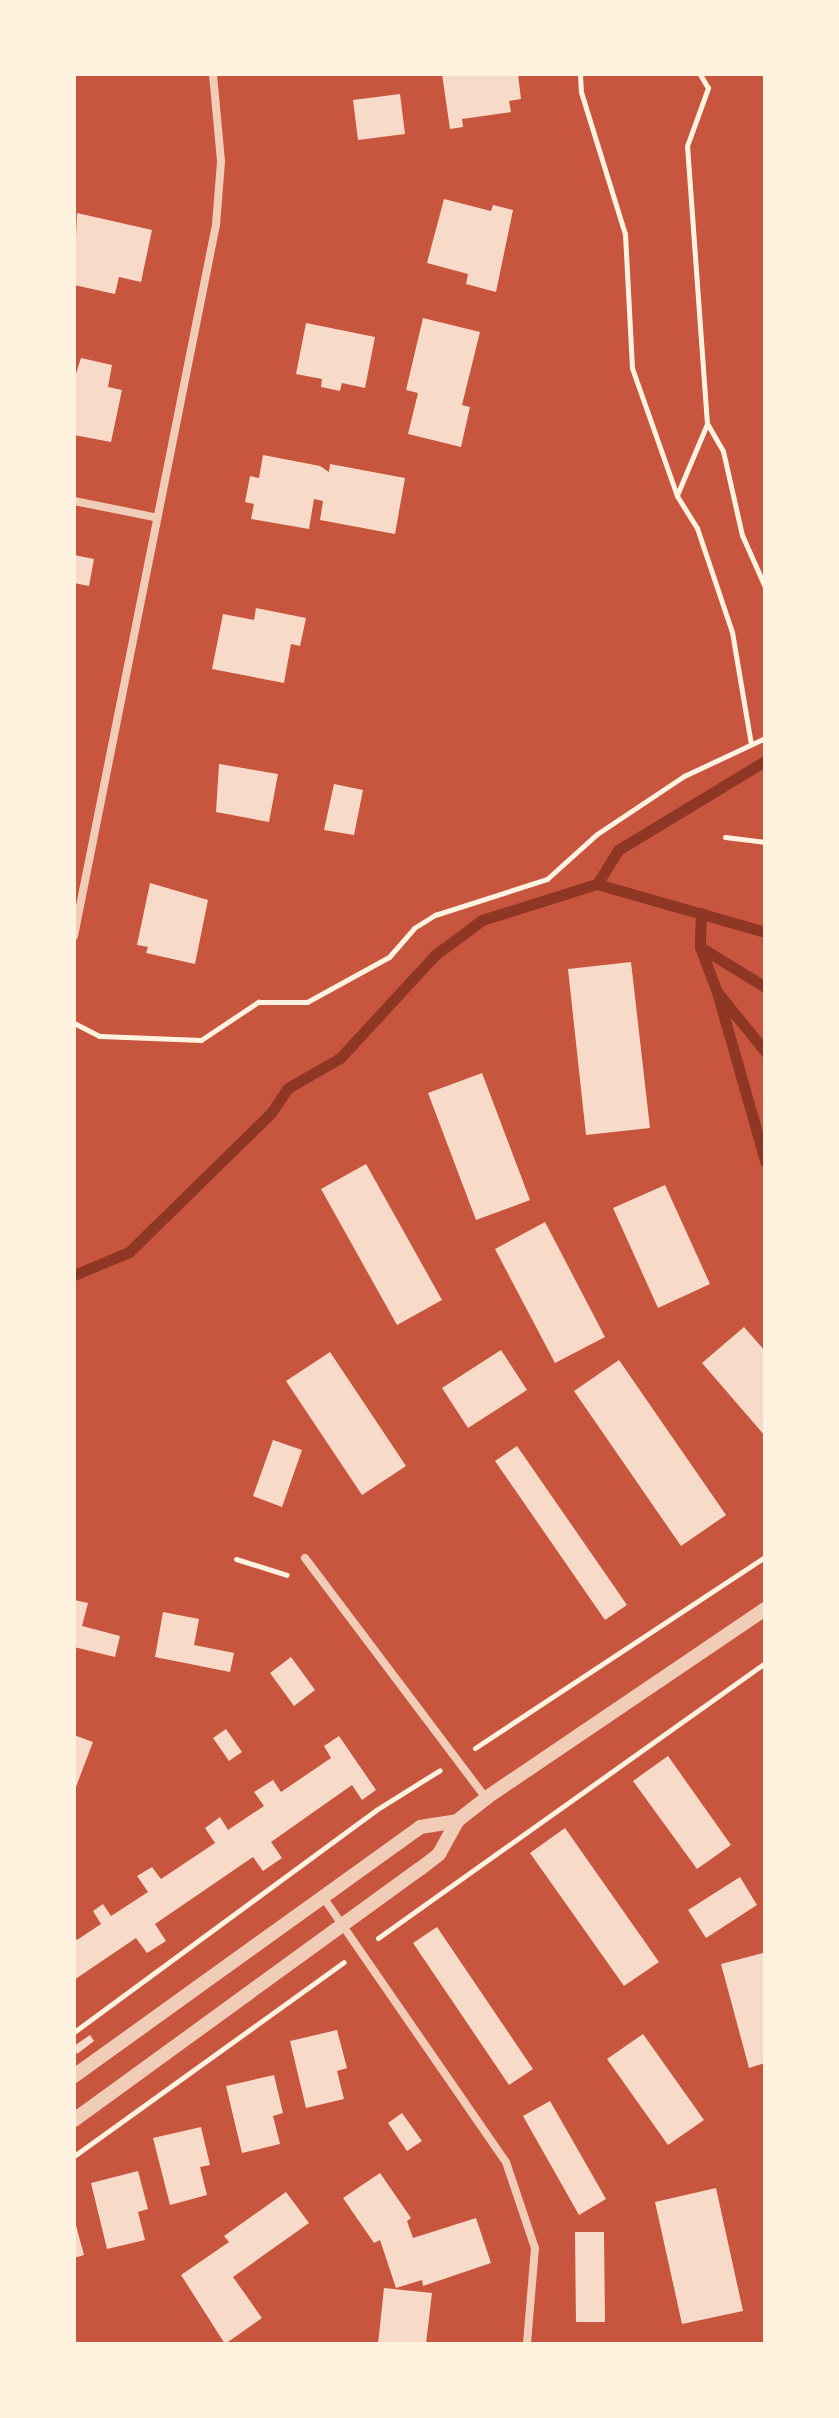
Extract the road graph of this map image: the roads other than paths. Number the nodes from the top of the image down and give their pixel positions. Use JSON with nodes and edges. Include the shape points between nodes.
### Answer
{"nodes":[{"id":1,"x":213,"y":74,"type":"edge"},
{"id":2,"x":74,"y":501,"type":"edge"},
{"id":3,"x":154,"y":517,"type":"junction"},
{"id":4,"x":74,"y":936,"type":"edge"},
{"id":5,"x":305,"y":1558,"type":"dead end"},
{"id":6,"x":765,"y":1609,"type":"edge"},
{"id":7,"x":486,"y":1798,"type":"junction"},
{"id":8,"x":457,"y":1821,"type":"junction"},
{"id":9,"x":323,"y":1897,"type":"junction"},
{"id":10,"x":343,"y":1925,"type":"junction"},
{"id":11,"x":74,"y":2076,"type":"edge"},
{"id":12,"x":74,"y":2120,"type":"edge"},
{"id":13,"x":527,"y":2344,"type":"edge"}],
"edges":[{"from":1,"to":3,"type":"street","via":[[221,161],[216,225]]},
{"from":2,"to":3,"type":"street"},
{"from":3,"to":4,"type":"street"},
{"from":5,"to":7,"type":"street"},
{"from":6,"to":7,"type":"street"},
{"from":7,"to":8,"type":"street"},
{"from":8,"to":9,"type":"street","via":[[420,1827]]},
{"from":8,"to":10,"type":"street","via":[[439,1854]]},
{"from":9,"to":10,"type":"street"},
{"from":9,"to":11,"type":"street"},
{"from":10,"to":12,"type":"street"},
{"from":10,"to":13,"type":"street","via":[[506,2162],[535,2248]]}]}
